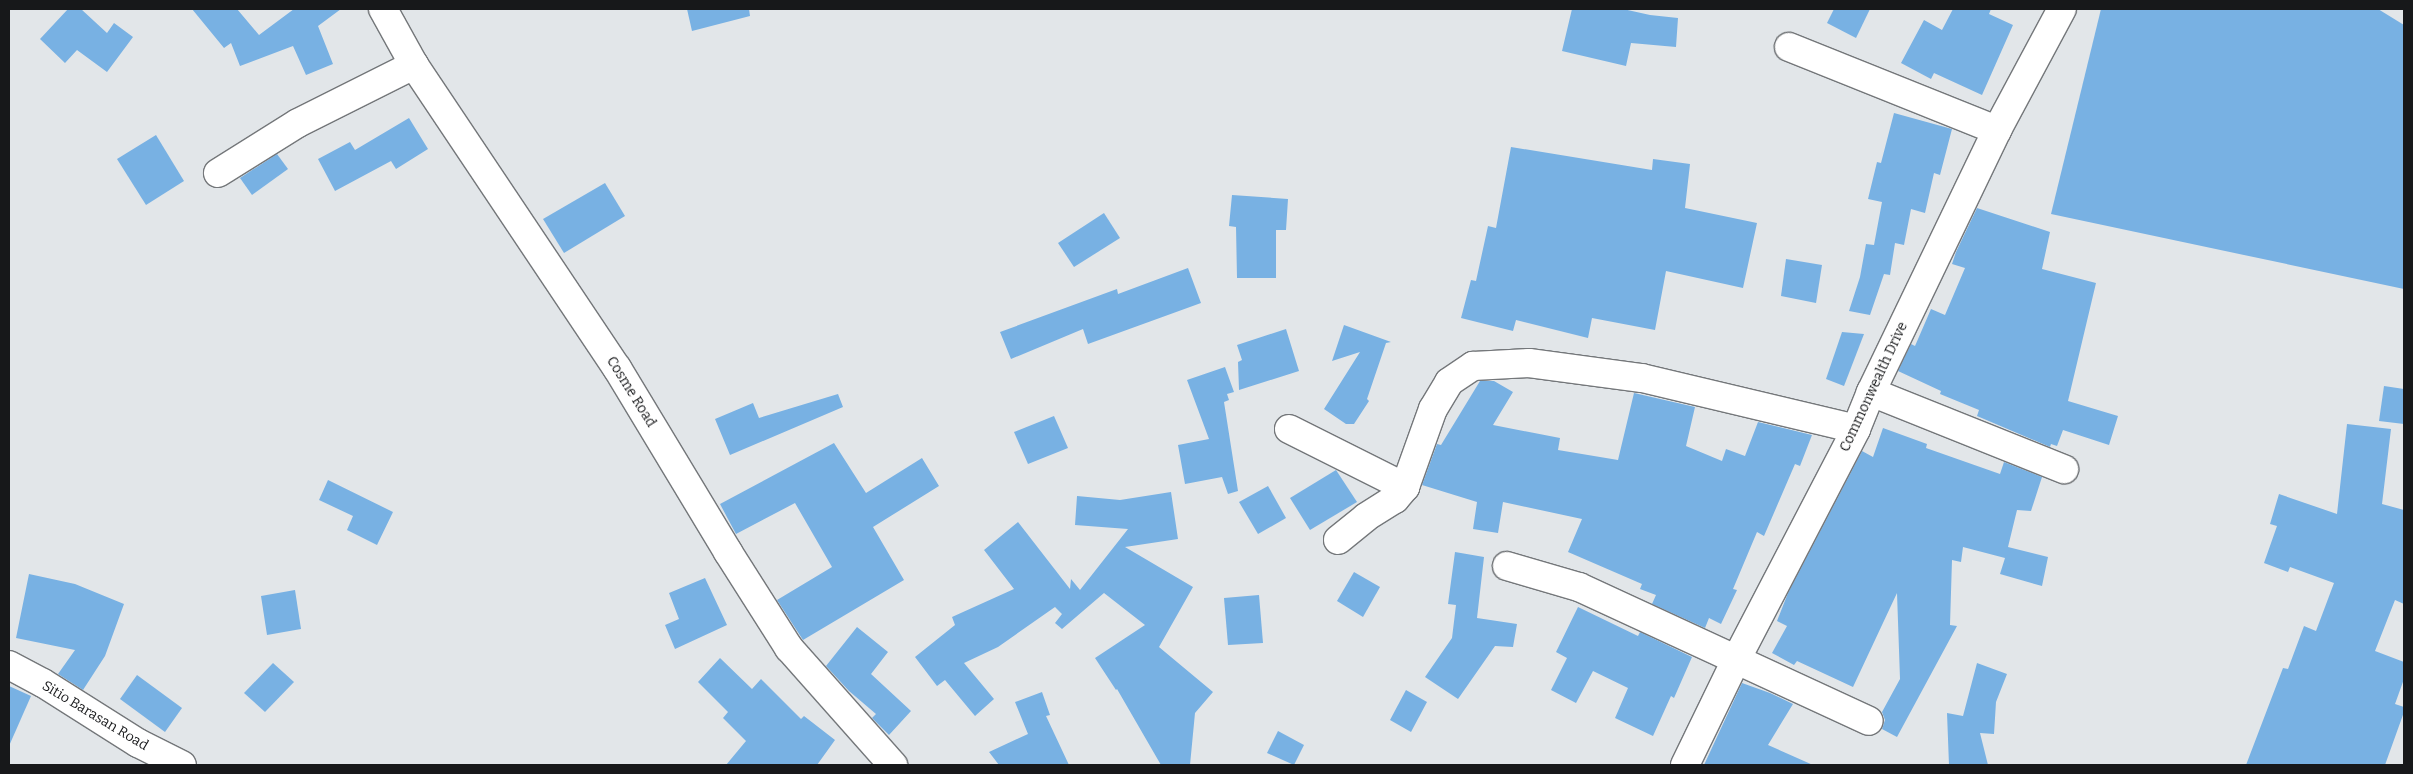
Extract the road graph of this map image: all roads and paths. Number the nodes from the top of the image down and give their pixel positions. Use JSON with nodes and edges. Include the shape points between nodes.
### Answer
{"nodes":[{"id":1,"x":383,"y":9,"type":"edge"},
{"id":2,"x":2062,"y":9,"type":"edge"},
{"id":3,"x":1790,"y":47,"type":"dead end"},
{"id":4,"x":414,"y":65,"type":"junction"},
{"id":5,"x":1997,"y":130,"type":"junction"},
{"id":6,"x":218,"y":173,"type":"dead end"},
{"id":7,"x":1871,"y":392,"type":"junction"},
{"id":8,"x":1289,"y":429,"type":"dead end"},
{"id":9,"x":1856,"y":429,"type":"junction"},
{"id":10,"x":2064,"y":469,"type":"dead end"},
{"id":11,"x":1405,"y":487,"type":"junction"},
{"id":12,"x":1338,"y":540,"type":"dead end"},
{"id":13,"x":1507,"y":566,"type":"dead end"},
{"id":14,"x":1736,"y":660,"type":"junction"},
{"id":15,"x":9,"y":665,"type":"edge"},
{"id":16,"x":1869,"y":721,"type":"dead end"},
{"id":17,"x":182,"y":765,"type":"edge"},
{"id":18,"x":893,"y":765,"type":"edge"},
{"id":19,"x":1685,"y":765,"type":"edge"}],
"edges":[{"from":1,"to":4,"type":"street","name":"Cosme Road"},
{"from":2,"to":5,"type":"street","name":"Commonwealth Drive"},
{"from":3,"to":5,"type":"street"},
{"from":4,"to":6,"type":"street","via":[[298,123]]},
{"from":4,"to":18,"type":"street","name":"Cosme Road","via":[[617,368],[789,648]]},
{"from":5,"to":7,"type":"street","name":"Commonwealth Drive"},
{"from":7,"to":9,"type":"street","name":"Commonwealth Drive"},
{"from":7,"to":10,"type":"street"},
{"from":8,"to":11,"type":"street"},
{"from":9,"to":11,"type":"street","via":[[1642,378],[1529,363],[1473,366],[1449,382],[1433,409]]},
{"from":9,"to":14,"type":"street","name":"Commonwealth Drive"},
{"from":11,"to":12,"type":"street","via":[[1395,499]]},
{"from":13,"to":14,"type":"street","via":[[1578,587]]},
{"from":14,"to":16,"type":"street"},
{"from":14,"to":19,"type":"street","name":"Commonwealth Drive"},
{"from":15,"to":17,"type":"street","name":"Sitio Barasan Road","via":[[138,743]]}]}
